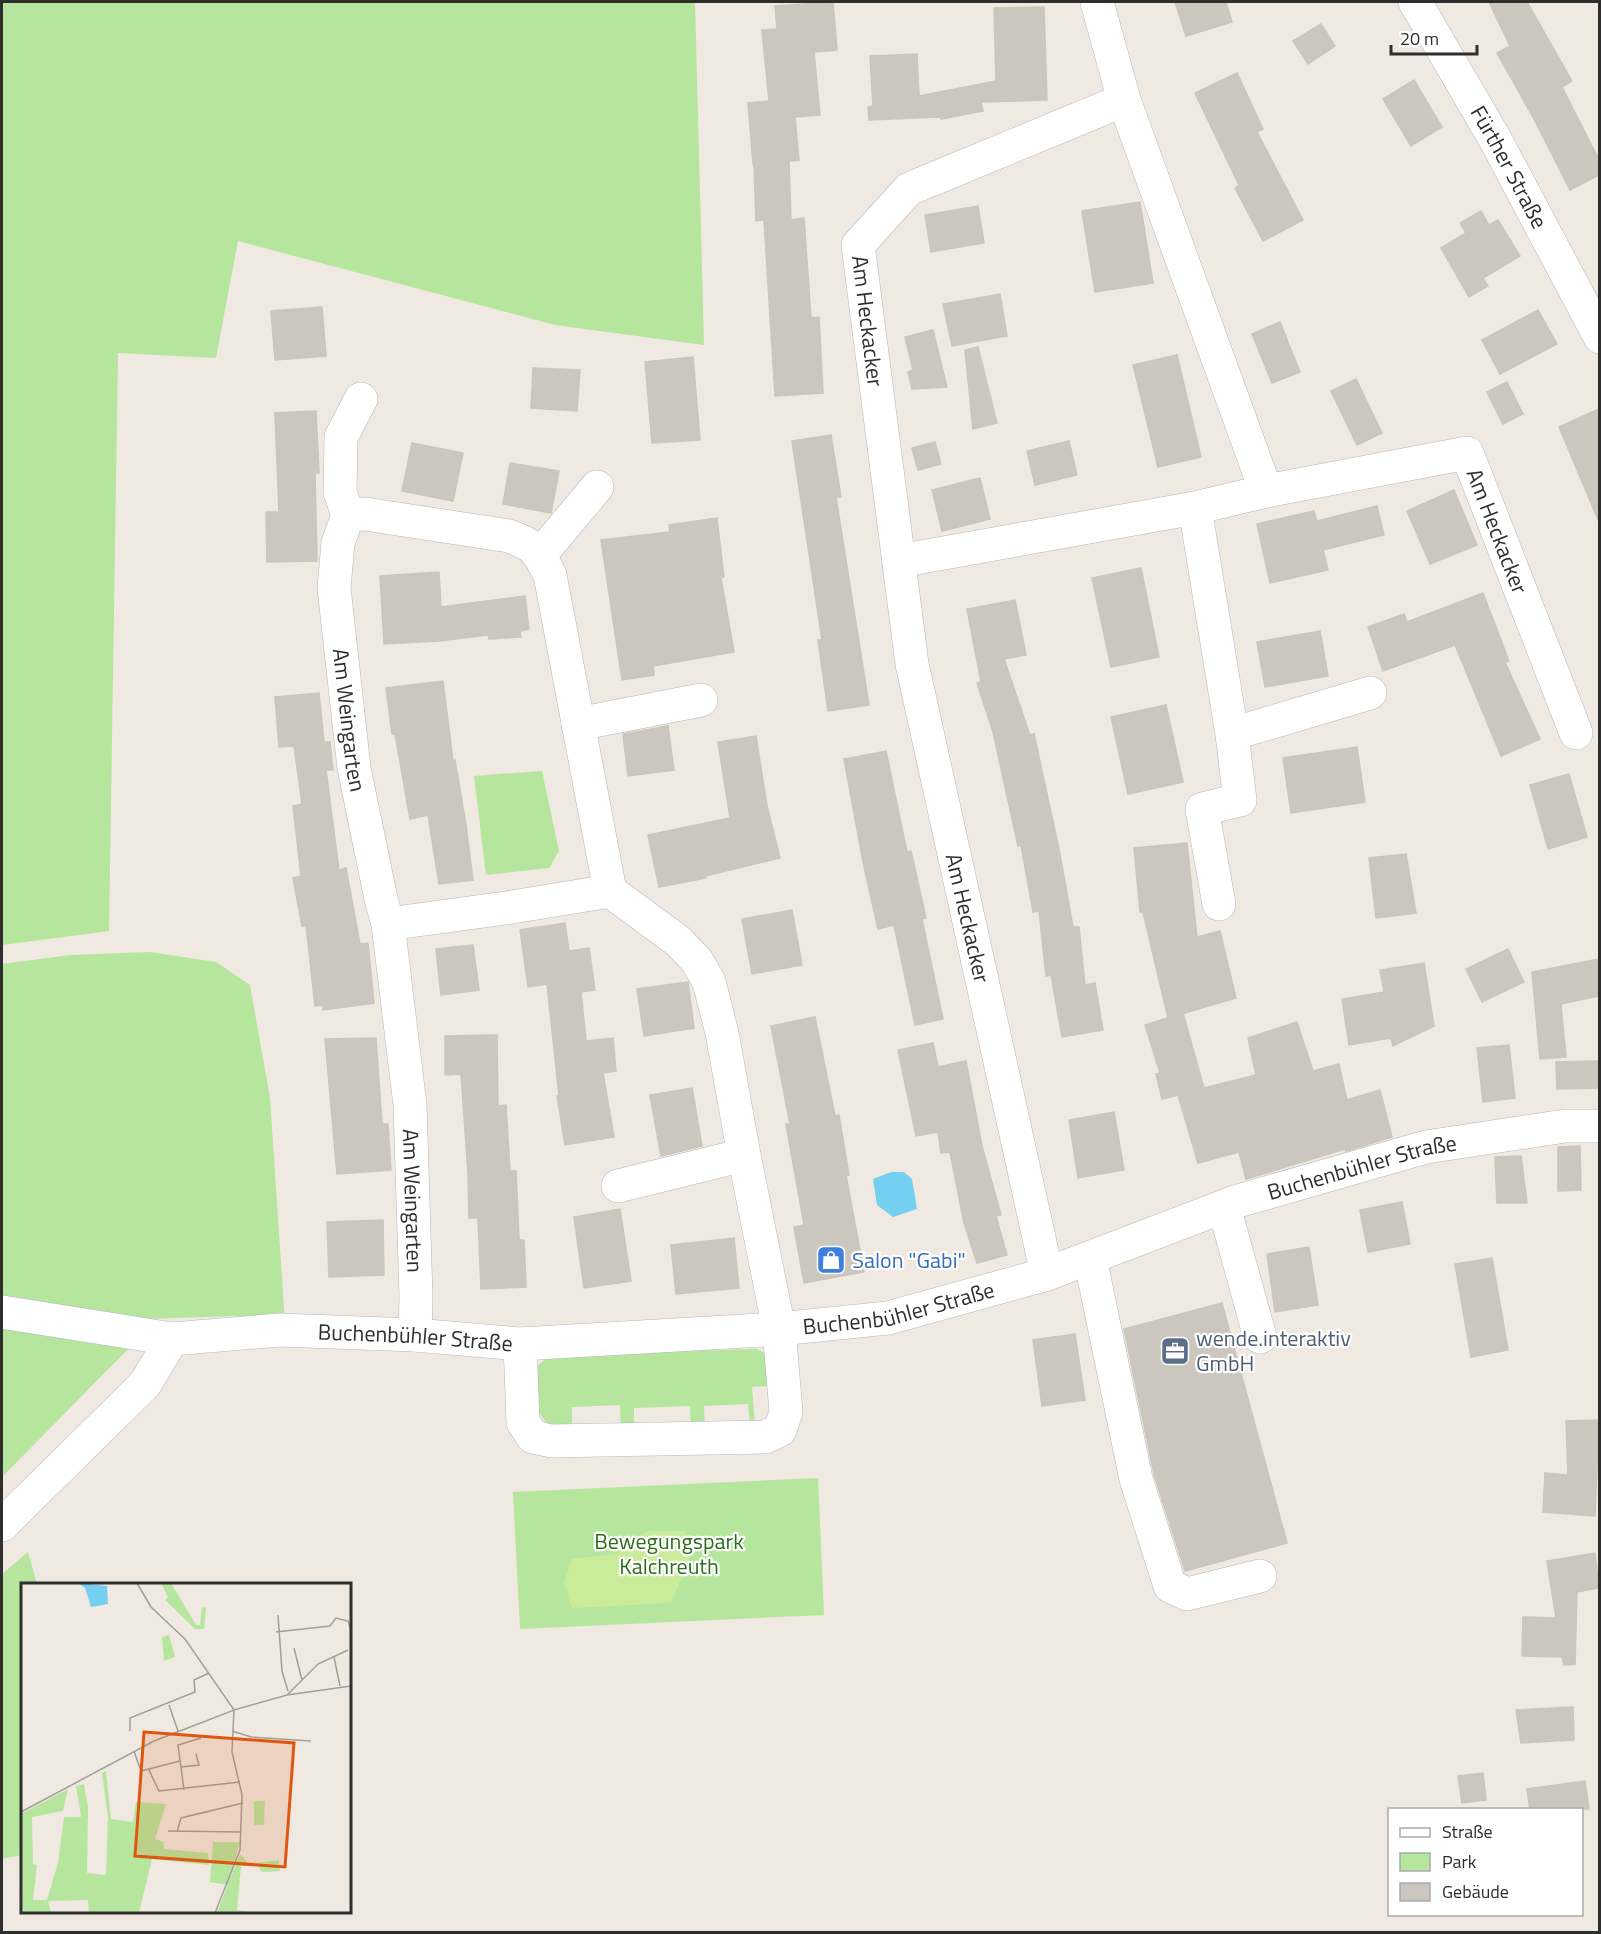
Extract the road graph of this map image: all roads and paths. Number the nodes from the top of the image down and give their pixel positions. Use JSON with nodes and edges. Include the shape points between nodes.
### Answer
{"nodes":[{"id":1,"x":1098,"y":2,"type":"edge"},
{"id":2,"x":1415,"y":2,"type":"edge"},
{"id":3,"x":1124,"y":100,"type":"junction"},
{"id":4,"x":1599,"y":337,"type":"edge"},
{"id":5,"x":361,"y":399,"type":"dead end"},
{"id":6,"x":597,"y":487,"type":"dead end"},
{"id":7,"x":1266,"y":491,"type":"junction"},
{"id":8,"x":1196,"y":508,"type":"junction"},
{"id":9,"x":348,"y":515,"type":"junction"},
{"id":10,"x":540,"y":555,"type":"junction"},
{"id":11,"x":899,"y":561,"type":"junction"},
{"id":12,"x":1370,"y":693,"type":"dead end"},
{"id":13,"x":701,"y":700,"type":"dead end"},
{"id":14,"x":578,"y":724,"type":"junction"},
{"id":15,"x":1576,"y":733,"type":"dead end"},
{"id":16,"x":1232,"y":734,"type":"junction"},
{"id":17,"x":610,"y":891,"type":"junction"},
{"id":18,"x":1219,"y":904,"type":"dead end"},
{"id":19,"x":388,"y":924,"type":"junction"},
{"id":20,"x":1599,"y":1126,"type":"edge"},
{"id":21,"x":744,"y":1155,"type":"junction"},
{"id":22,"x":618,"y":1186,"type":"dead end"},
{"id":23,"x":1224,"y":1207,"type":"junction"},
{"id":24,"x":1090,"y":1258,"type":"junction"},
{"id":25,"x":1047,"y":1274,"type":"junction"},
{"id":26,"x":2,"y":1312,"type":"edge"},
{"id":27,"x":779,"y":1329,"type":"junction"},
{"id":28,"x":415,"y":1335,"type":"junction"},
{"id":29,"x":1260,"y":1336,"type":"dead end"},
{"id":30,"x":172,"y":1339,"type":"junction"},
{"id":31,"x":520,"y":1344,"type":"junction"},
{"id":32,"x":2,"y":1525,"type":"edge"},
{"id":33,"x":1260,"y":1576,"type":"dead end"}],
"edges":[{"from":1,"to":3,"type":"street"},
{"from":2,"to":4,"type":"street","name":"Fürther Straße","via":[[1495,140]]},
{"from":3,"to":7,"type":"street"},
{"from":3,"to":11,"type":"street","name":"Am Heckacker","via":[[909,189],[858,245]]},
{"from":5,"to":9,"type":"street","via":[[341,437],[340,492]]},
{"from":6,"to":10,"type":"street"},
{"from":7,"to":8,"type":"street","name":"Am Heckacker"},
{"from":7,"to":15,"type":"street","name":"Am Heckacker","via":[[1467,453]]},
{"from":8,"to":11,"type":"street","name":"Am Heckacker"},
{"from":8,"to":16,"type":"street"},
{"from":9,"to":10,"type":"street","via":[[365,514],[508,536],[528,543]]},
{"from":9,"to":19,"type":"street","name":"Am Weingarten","via":[[338,543],[334,588],[337,624],[354,768]]},
{"from":10,"to":14,"type":"street","via":[[550,574]]},
{"from":11,"to":25,"type":"street","name":"Am Heckacker","via":[[912,664]]},
{"from":12,"to":16,"type":"street"},
{"from":13,"to":14,"type":"street"},
{"from":14,"to":17,"type":"street"},
{"from":16,"to":18,"type":"street","via":[[1240,800],[1202,809]]},
{"from":17,"to":19,"type":"street"},
{"from":17,"to":21,"type":"street","via":[[678,941],[697,961],[709,982]]},
{"from":19,"to":28,"type":"street","name":"Am Weingarten","via":[[410,1105]]},
{"from":20,"to":23,"type":"street","name":"Buchenbühler Straße","via":[[1565,1126],[1426,1147]]},
{"from":21,"to":22,"type":"street"},
{"from":21,"to":27,"type":"street"},
{"from":23,"to":24,"type":"street","name":"Buchenbühler Straße"},
{"from":23,"to":29,"type":"street"},
{"from":24,"to":25,"type":"street","name":"Buchenbühler Straße"},
{"from":24,"to":33,"type":"street","via":[[1137,1479],[1170,1586],[1187,1594]]},
{"from":25,"to":27,"type":"street","name":"Buchenbühler Straße","via":[[888,1318]]},
{"from":26,"to":30,"type":"street","name":"Buchenbühler Straße"},
{"from":27,"to":31,"type":"street","name":"Buchenbühler Straße"},
{"from":27,"to":31,"type":"street","via":[[786,1413],[780,1430],[765,1437],[550,1441],[533,1437],[523,1422]]},
{"from":28,"to":30,"type":"street","name":"Buchenbühler Straße","via":[[280,1330]]},
{"from":28,"to":31,"type":"street","name":"Buchenbühler Straße"},
{"from":30,"to":32,"type":"street","via":[[145,1384]]}]}
